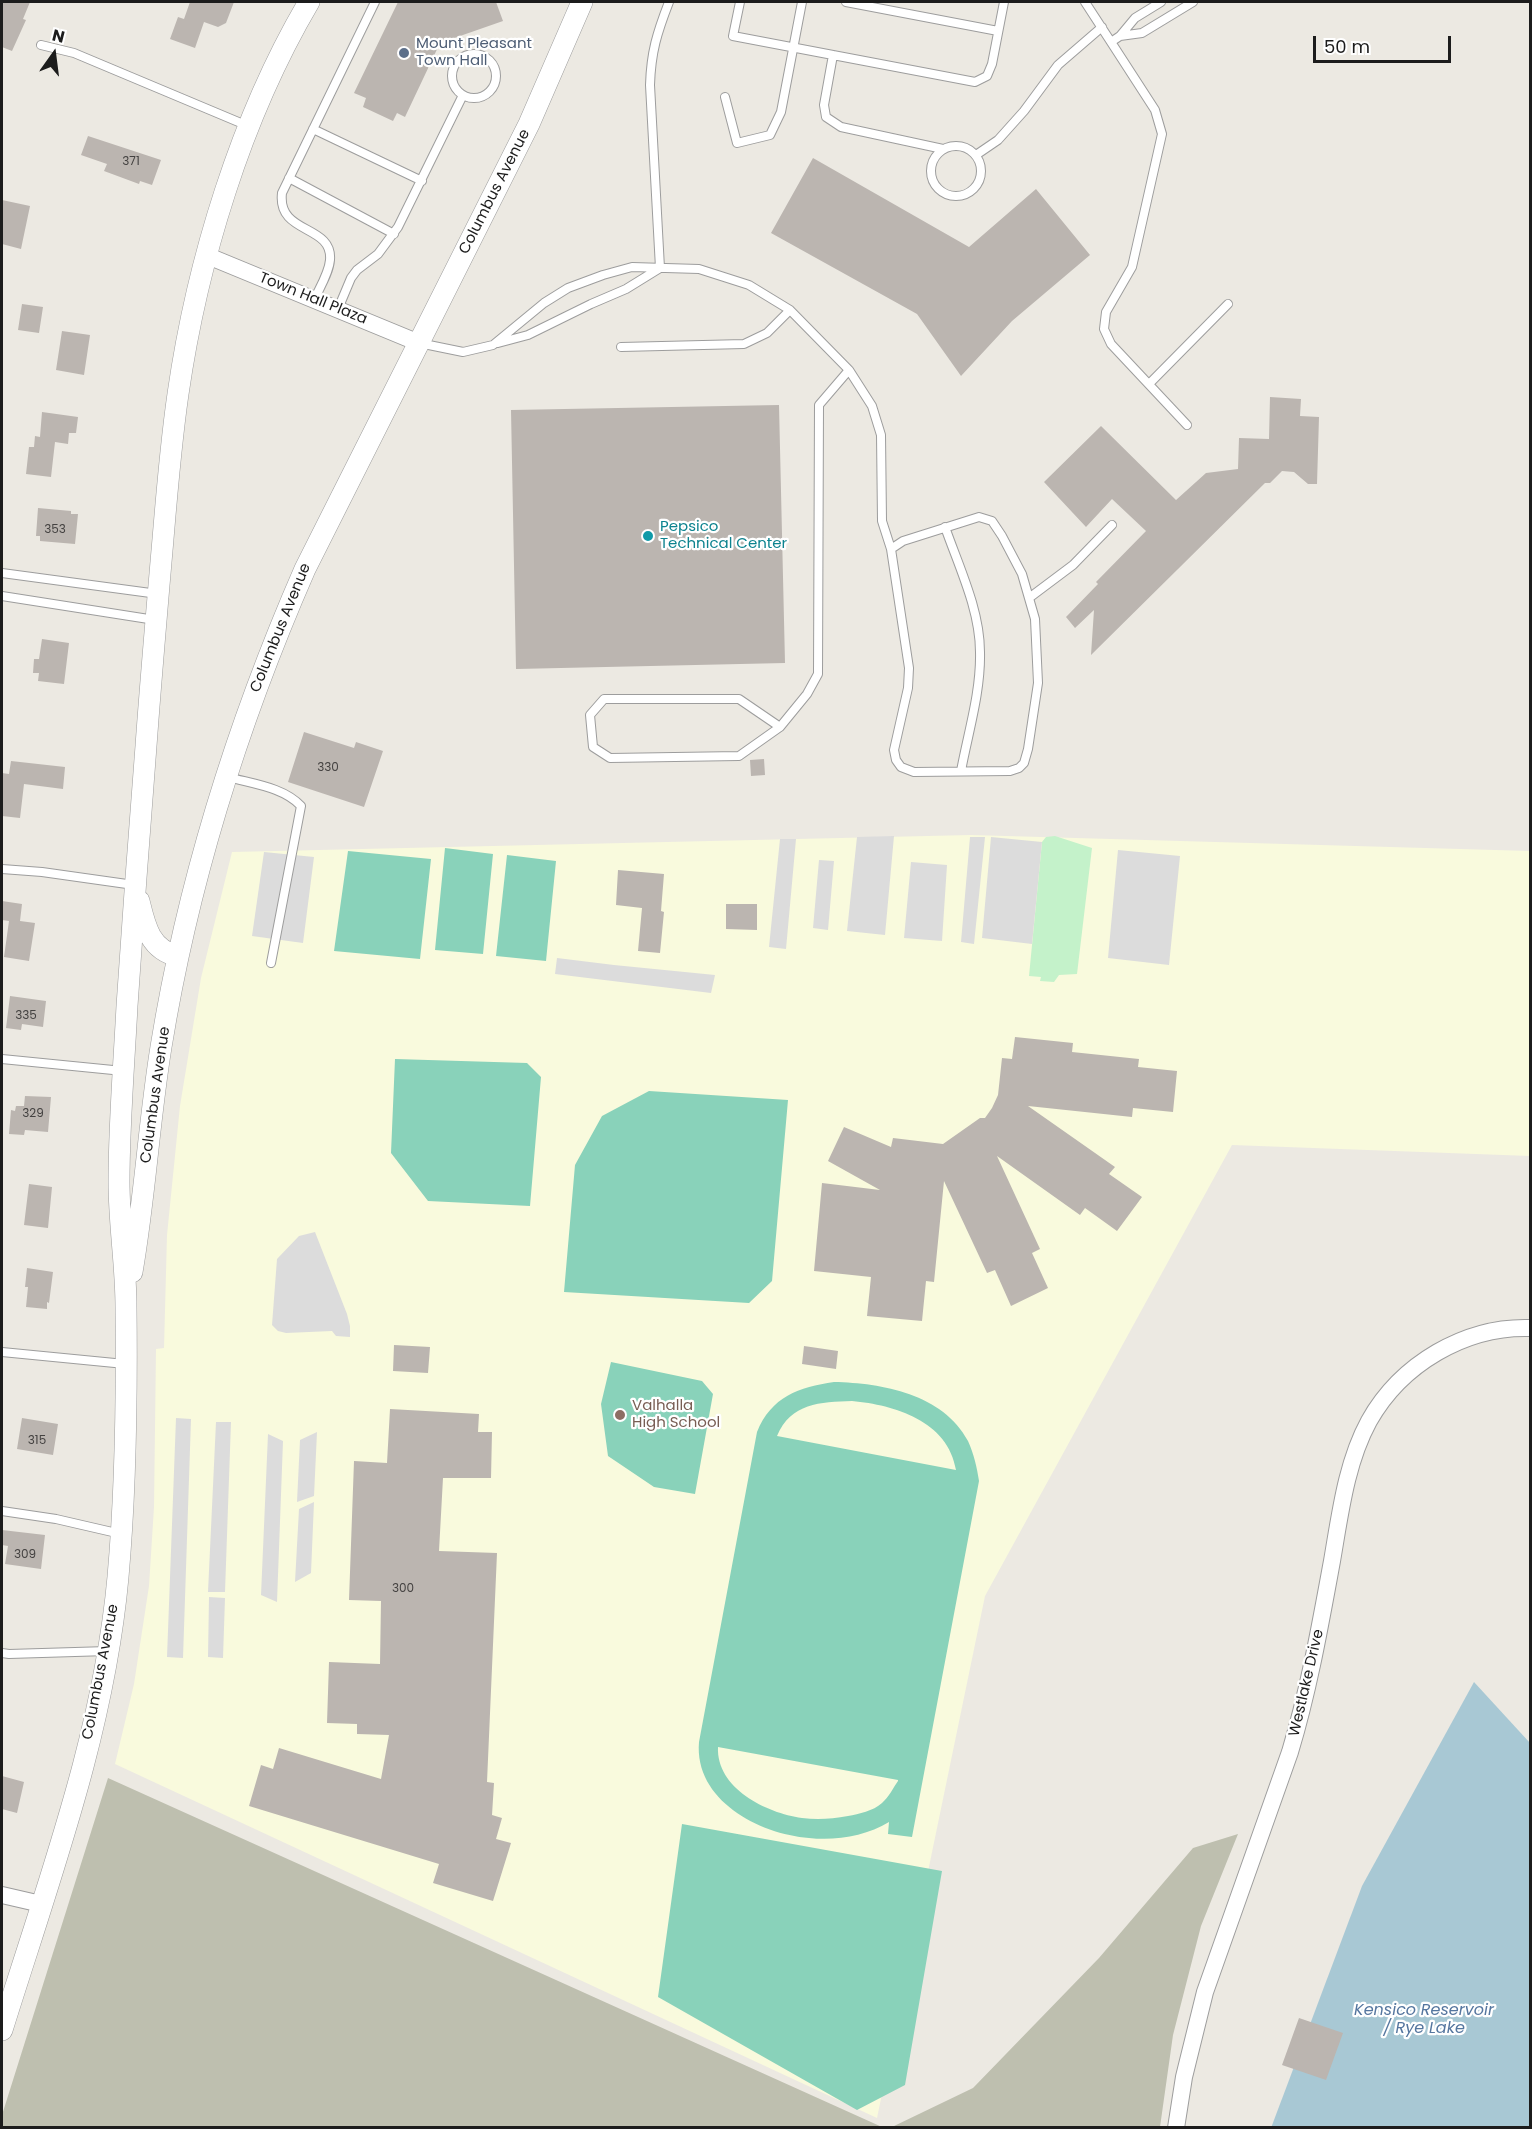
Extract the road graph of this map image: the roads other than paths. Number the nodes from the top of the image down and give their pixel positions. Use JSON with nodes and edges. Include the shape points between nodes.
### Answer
{"nodes":[{"id":1,"x":309,"y":2,"type":"edge"},
{"id":2,"x":375,"y":2,"type":"edge"},
{"id":3,"x":582,"y":2,"type":"edge"},
{"id":4,"x":669,"y":2,"type":"edge"},
{"id":5,"x":740,"y":2,"type":"edge"},
{"id":6,"x":802,"y":2,"type":"edge"},
{"id":7,"x":846,"y":2,"type":"edge"},
{"id":8,"x":1004,"y":2,"type":"edge"},
{"id":9,"x":1085,"y":2,"type":"edge"},
{"id":10,"x":1161,"y":2,"type":"edge"},
{"id":11,"x":1193,"y":2,"type":"edge"},
{"id":12,"x":1148,"y":6,"type":"edge"},
{"id":13,"x":1102,"y":27,"type":"junction"},
{"id":14,"x":998,"y":31,"type":"junction"},
{"id":15,"x":1120,"y":36,"type":"junction"},
{"id":16,"x":1111,"y":42,"type":"junction"},
{"id":17,"x":41,"y":45,"type":"dead end"},
{"id":18,"x":794,"y":47,"type":"junction"},
{"id":19,"x":833,"y":55,"type":"junction"},
{"id":20,"x":463,"y":95,"type":"junction"},
{"id":21,"x":726,"y":96,"type":"dead end"},
{"id":22,"x":249,"y":126,"type":"junction"},
{"id":23,"x":313,"y":129,"type":"junction"},
{"id":24,"x":943,"y":149,"type":"junction"},
{"id":25,"x":976,"y":155,"type":"junction"},
{"id":26,"x":289,"y":178,"type":"junction"},
{"id":27,"x":422,"y":181,"type":"junction"},
{"id":28,"x":394,"y":234,"type":"junction"},
{"id":29,"x":208,"y":256,"type":"junction"},
{"id":30,"x":660,"y":268,"type":"junction"},
{"id":31,"x":314,"y":300,"type":"junction"},
{"id":32,"x":1228,"y":304,"type":"dead end"},
{"id":33,"x":338,"y":309,"type":"junction"},
{"id":34,"x":790,"y":310,"type":"junction"},
{"id":35,"x":419,"y":343,"type":"junction"},
{"id":36,"x":493,"y":345,"type":"junction"},
{"id":37,"x":621,"y":347,"type":"dead end"},
{"id":38,"x":849,"y":370,"type":"junction"},
{"id":39,"x":1149,"y":384,"type":"junction"},
{"id":40,"x":1187,"y":425,"type":"dead end"},
{"id":41,"x":1112,"y":525,"type":"dead end"},
{"id":42,"x":945,"y":527,"type":"junction"},
{"id":43,"x":891,"y":549,"type":"junction"},
{"id":44,"x":2,"y":573,"type":"edge"},
{"id":45,"x":158,"y":594,"type":"junction"},
{"id":46,"x":2,"y":596,"type":"edge"},
{"id":47,"x":1029,"y":598,"type":"junction"},
{"id":48,"x":156,"y":620,"type":"junction"},
{"id":49,"x":780,"y":727,"type":"junction"},
{"id":50,"x":961,"y":771,"type":"junction"},
{"id":51,"x":225,"y":777,"type":"junction"},
{"id":52,"x":2,"y":869,"type":"edge"},
{"id":53,"x":135,"y":885,"type":"junction"},
{"id":54,"x":178,"y":956,"type":"junction"},
{"id":55,"x":271,"y":963,"type":"dead end"},
{"id":56,"x":2,"y":1059,"type":"edge"},
{"id":57,"x":123,"y":1071,"type":"junction"},
{"id":58,"x":126,"y":1302,"type":"junction"},
{"id":59,"x":1530,"y":1328,"type":"edge"},
{"id":60,"x":2,"y":1352,"type":"edge"},
{"id":61,"x":125,"y":1364,"type":"junction"},
{"id":62,"x":2,"y":1512,"type":"edge"},
{"id":63,"x":121,"y":1534,"type":"junction"},
{"id":64,"x":108,"y":1651,"type":"junction"},
{"id":65,"x":2,"y":1653,"type":"edge"},
{"id":66,"x":2,"y":1895,"type":"edge"},
{"id":67,"x":41,"y":1904,"type":"junction"},
{"id":68,"x":2,"y":2030,"type":"edge"},
{"id":69,"x":1176,"y":2127,"type":"edge"}],
"edges":[{"from":1,"to":22,"type":"street","name":"Columbus Avenue","via":[[270,75]]},
{"from":2,"to":23,"type":"lane"},
{"from":3,"to":35,"type":"street","name":"Columbus Avenue","via":[[529,124]]},
{"from":4,"to":30,"type":"lane","via":[[655,38],[650,85]]},
{"from":5,"to":18,"type":"lane","via":[[733,36]]},
{"from":6,"to":18,"type":"lane"},
{"from":7,"to":14,"type":"lane"},
{"from":8,"to":14,"type":"lane"},
{"from":9,"to":13,"type":"lane"},
{"from":10,"to":12,"type":"lane"},
{"from":11,"to":15,"type":"lane","via":[[1142,33]]},
{"from":12,"to":15,"type":"lane"},
{"from":13,"to":16,"type":"lane"},
{"from":13,"to":25,"type":"lane","via":[[1058,65],[998,140]]},
{"from":14,"to":19,"type":"lane","via":[[987,76],[975,82]]},
{"from":15,"to":16,"type":"lane"},
{"from":16,"to":39,"type":"lane","via":[[1155,110],[1162,134],[1132,267],[1106,312],[1104,329],[1111,344]]},
{"from":17,"to":22,"type":"lane","via":[[74,53]]},
{"from":18,"to":19,"type":"lane"},
{"from":18,"to":21,"type":"lane","via":[[781,112],[770,135],[737,143]]},
{"from":19,"to":24,"type":"lane","via":[[824,105],[826,117],[841,127]]},
{"from":20,"to":20,"type":"lane","via":[[484,95],[494,85],[495,71],[482,55],[461,58],[453,70],[454,84]]},
{"from":20,"to":27,"type":"lane"},
{"from":22,"to":29,"type":"street","name":"Columbus Avenue"},
{"from":23,"to":26,"type":"lane"},
{"from":23,"to":27,"type":"lane"},
{"from":24,"to":25,"type":"lane","via":[[961,146]]},
{"from":24,"to":25,"type":"lane","via":[[933,161],[932,177],[941,190],[956,196],[977,185],[981,170]]},
{"from":26,"to":28,"type":"lane"},
{"from":26,"to":31,"type":"lane","via":[[281,199],[287,217],[321,237],[330,252],[330,262]]},
{"from":27,"to":28,"type":"lane"},
{"from":28,"to":33,"type":"lane","via":[[378,254],[357,270]]},
{"from":29,"to":31,"type":"street","name":"Town Hall Plaza"},
{"from":29,"to":45,"type":"street","name":"Columbus Avenue","via":[[178,394]]},
{"from":30,"to":34,"type":"lane","via":[[699,269],[749,285]]},
{"from":30,"to":36,"type":"lane","via":[[626,289],[528,336]]},
{"from":30,"to":36,"type":"lane","via":[[632,267],[568,288]]},
{"from":31,"to":33,"type":"street","name":"Town Hall Plaza"},
{"from":32,"to":39,"type":"lane"},
{"from":33,"to":35,"type":"street","name":"Town Hall Plaza"},
{"from":34,"to":37,"type":"lane","via":[[767,333],[744,344]]},
{"from":34,"to":38,"type":"lane"},
{"from":35,"to":36,"type":"lane","via":[[463,352]]},
{"from":35,"to":51,"type":"street","name":"Columbus Avenue","via":[[305,568]]},
{"from":38,"to":43,"type":"lane","via":[[872,405],[880,435],[882,520]]},
{"from":38,"to":49,"type":"lane","via":[[819,405],[818,674]]},
{"from":39,"to":40,"type":"lane"},
{"from":41,"to":47,"type":"lane","via":[[1073,565]]},
{"from":42,"to":43,"type":"lane"},
{"from":42,"to":47,"type":"lane","via":[[979,517],[992,521],[1022,573]]},
{"from":42,"to":50,"type":"lane","via":[[973,606],[980,651]]},
{"from":43,"to":50,"type":"lane","via":[[909,668],[894,750],[896,760],[901,767],[914,772]]},
{"from":44,"to":45,"type":"lane"},
{"from":45,"to":48,"type":"street","name":"Columbus Avenue"},
{"from":46,"to":48,"type":"lane"},
{"from":47,"to":50,"type":"lane","via":[[1035,619],[1038,683],[1024,763],[1010,771]]},
{"from":48,"to":53,"type":"street","name":"Columbus Avenue"},
{"from":49,"to":49,"type":"lane","via":[[739,699],[604,699],[590,715],[593,747],[610,758],[739,756]]},
{"from":51,"to":54,"type":"street","name":"Columbus Avenue"},
{"from":51,"to":55,"type":"lane","via":[[278,791],[301,806]]},
{"from":52,"to":53,"type":"lane"},
{"from":53,"to":54,"type":"street","via":[[143,917],[158,947],[165,954]]},
{"from":53,"to":57,"type":"street","name":"Columbus Avenue"},
{"from":54,"to":58,"type":"street","name":"Columbus Avenue","via":[[159,1057],[143,1203]]},
{"from":56,"to":57,"type":"lane"},
{"from":57,"to":58,"type":"street","name":"Columbus Avenue","via":[[119,1180]]},
{"from":58,"to":61,"type":"street","name":"Columbus Avenue"},
{"from":59,"to":69,"type":"street","name":"Westlake Drive","via":[[1493,1331],[1438,1351],[1399,1383],[1369,1422],[1341,1509],[1300,1719],[1205,1992]]},
{"from":60,"to":61,"type":"lane"},
{"from":61,"to":63,"type":"street","name":"Columbus Avenue"},
{"from":62,"to":63,"type":"lane"},
{"from":63,"to":64,"type":"street","name":"Columbus Avenue"},
{"from":64,"to":65,"type":"lane"},
{"from":64,"to":67,"type":"street","name":"Columbus Avenue","via":[[93,1726]]},
{"from":66,"to":67,"type":"street"},
{"from":67,"to":68,"type":"street","name":"Columbus Avenue"}]}
